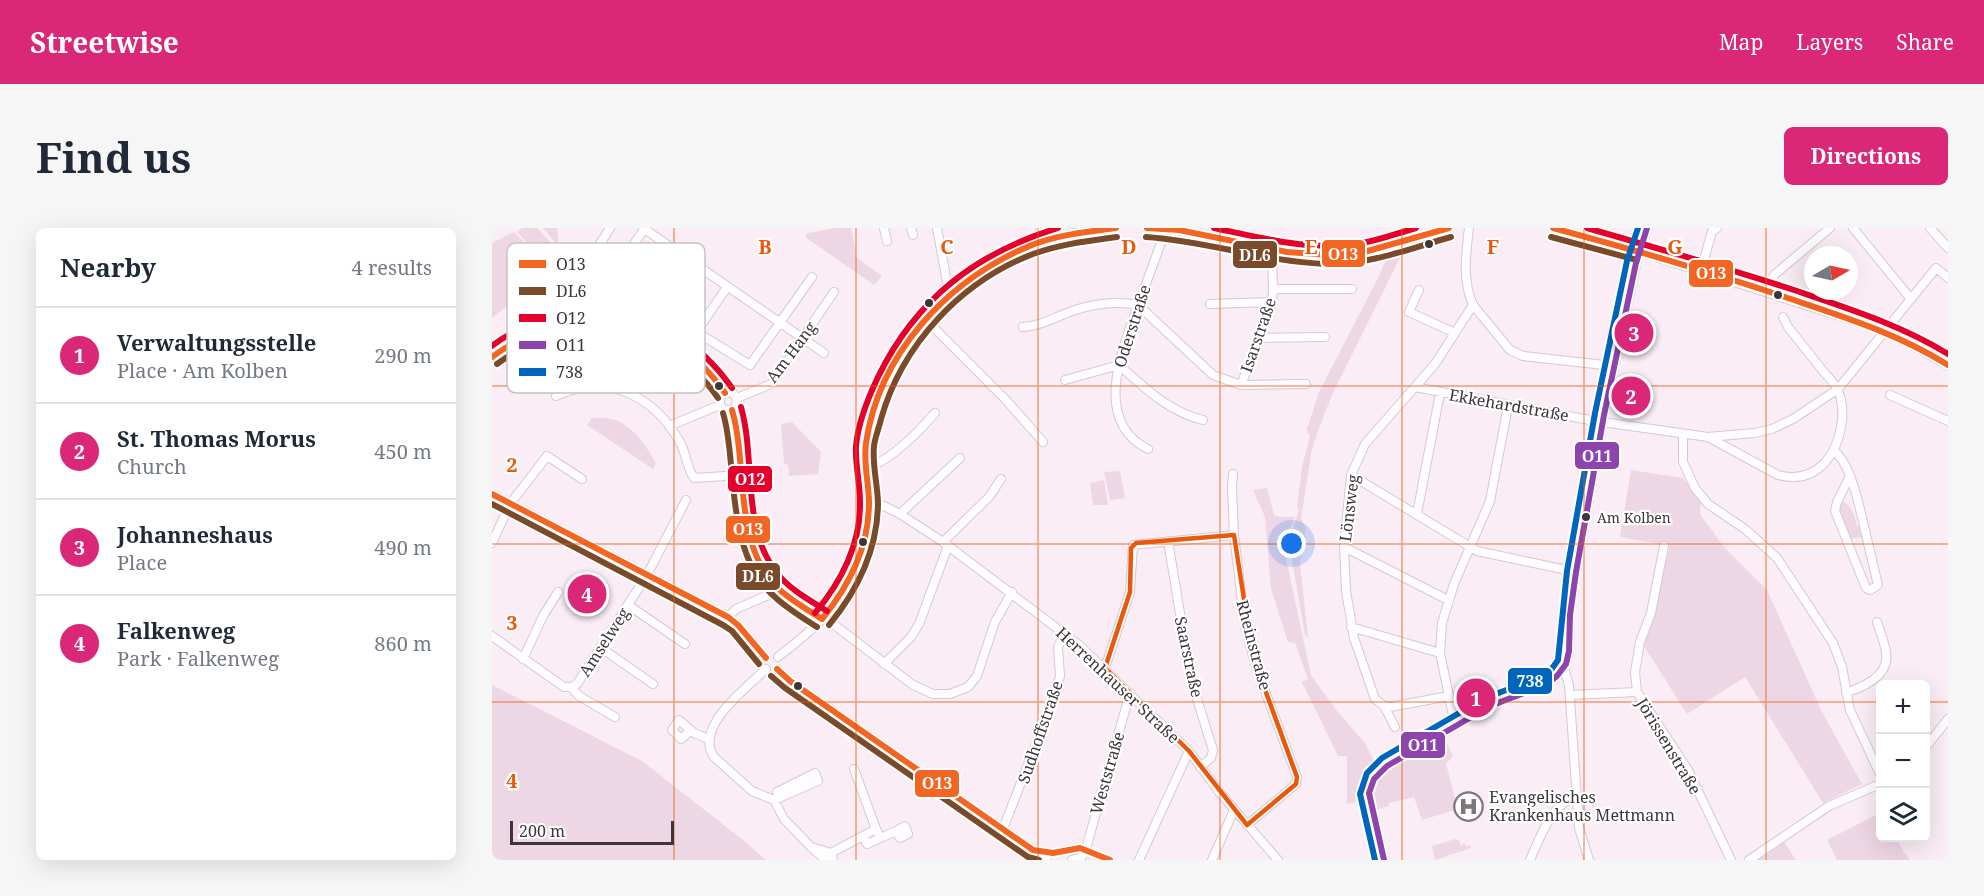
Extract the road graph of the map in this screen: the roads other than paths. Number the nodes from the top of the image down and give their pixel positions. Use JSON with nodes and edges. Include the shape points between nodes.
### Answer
{"nodes":[{"id":1,"x":610,"y":228,"type":"edge"},
{"id":2,"x":644,"y":228,"type":"edge"},
{"id":3,"x":884,"y":228,"type":"edge"},
{"id":4,"x":938,"y":228,"type":"edge"},
{"id":5,"x":1040,"y":228,"type":"edge"},
{"id":6,"x":1116,"y":228,"type":"edge"},
{"id":7,"x":1147,"y":228,"type":"edge"},
{"id":8,"x":1449,"y":228,"type":"edge"},
{"id":9,"x":1469,"y":228,"type":"edge"},
{"id":10,"x":1552,"y":228,"type":"edge"},
{"id":11,"x":1647,"y":228,"type":"edge"},
{"id":12,"x":1717,"y":228,"type":"edge"},
{"id":13,"x":1830,"y":228,"type":"edge"},
{"id":14,"x":1853,"y":228,"type":"edge"},
{"id":15,"x":1930,"y":228,"type":"edge"},
{"id":16,"x":1169,"y":229,"type":"edge"},
{"id":17,"x":1042,"y":240,"type":"junction"},
{"id":18,"x":887,"y":241,"type":"dead end"},
{"id":19,"x":600,"y":243,"type":"edge"},
{"id":20,"x":634,"y":243,"type":"edge"},
{"id":21,"x":665,"y":243,"type":"edge"},
{"id":22,"x":1948,"y":248,"type":"edge"},
{"id":23,"x":1272,"y":249,"type":"junction"},
{"id":24,"x":1639,"y":251,"type":"junction"},
{"id":25,"x":705,"y":271,"type":"edge"},
{"id":26,"x":1701,"y":271,"type":"junction"},
{"id":27,"x":812,"y":277,"type":"dead end"},
{"id":28,"x":1948,"y":278,"type":"edge"},
{"id":29,"x":728,"y":287,"type":"junction"},
{"id":30,"x":1273,"y":289,"type":"junction"},
{"id":31,"x":1352,"y":289,"type":"dead end"},
{"id":32,"x":1419,"y":290,"type":"dead end"},
{"id":33,"x":954,"y":291,"type":"junction"},
{"id":34,"x":1768,"y":291,"type":"junction"},
{"id":35,"x":834,"y":292,"type":"dead end"},
{"id":36,"x":1911,"y":298,"type":"junction"},
{"id":37,"x":1272,"y":302,"type":"junction"},
{"id":38,"x":1210,"y":304,"type":"dead end"},
{"id":39,"x":1138,"y":305,"type":"junction"},
{"id":40,"x":1473,"y":305,"type":"junction"},
{"id":41,"x":1783,"y":317,"type":"dead end"},
{"id":42,"x":925,"y":319,"type":"junction"},
{"id":43,"x":705,"y":320,"type":"edge"},
{"id":44,"x":779,"y":322,"type":"junction"},
{"id":45,"x":1023,"y":327,"type":"dead end"},
{"id":46,"x":1884,"y":331,"type":"junction"},
{"id":47,"x":1455,"y":333,"type":"junction"},
{"id":48,"x":705,"y":337,"type":"edge"},
{"id":49,"x":1324,"y":337,"type":"dead end"},
{"id":50,"x":1259,"y":338,"type":"junction"},
{"id":51,"x":803,"y":339,"type":"junction"},
{"id":52,"x":507,"y":347,"type":"edge"},
{"id":53,"x":824,"y":353,"type":"dead end"},
{"id":54,"x":492,"y":357,"type":"edge"},
{"id":55,"x":1119,"y":365,"type":"junction"},
{"id":56,"x":1948,"y":365,"type":"edge"},
{"id":57,"x":705,"y":366,"type":"edge"},
{"id":58,"x":1613,"y":366,"type":"junction"},
{"id":59,"x":1065,"y":380,"type":"dead end"},
{"id":60,"x":1306,"y":384,"type":"dead end"},
{"id":61,"x":1240,"y":385,"type":"junction"},
{"id":62,"x":1415,"y":387,"type":"junction"},
{"id":63,"x":1838,"y":389,"type":"junction"},
{"id":64,"x":564,"y":393,"type":"edge"},
{"id":65,"x":628,"y":393,"type":"edge"},
{"id":66,"x":725,"y":393,"type":"junction"},
{"id":67,"x":1440,"y":393,"type":"junction"},
{"id":68,"x":1890,"y":395,"type":"dead end"},
{"id":69,"x":556,"y":396,"type":"dead end"},
{"id":70,"x":737,"y":398,"type":"junction"},
{"id":71,"x":720,"y":405,"type":"junction"},
{"id":72,"x":1508,"y":406,"type":"junction"},
{"id":73,"x":732,"y":410,"type":"junction"},
{"id":74,"x":935,"y":413,"type":"dead end"},
{"id":75,"x":1203,"y":420,"type":"dead end"},
{"id":76,"x":1948,"y":420,"type":"edge"},
{"id":77,"x":1602,"y":422,"type":"junction"},
{"id":78,"x":669,"y":426,"type":"junction"},
{"id":79,"x":1683,"y":434,"type":"junction"},
{"id":80,"x":1708,"y":437,"type":"junction"},
{"id":81,"x":1043,"y":442,"type":"dead end"},
{"id":82,"x":1148,"y":449,"type":"dead end"},
{"id":83,"x":1834,"y":450,"type":"junction"},
{"id":84,"x":960,"y":458,"type":"dead end"},
{"id":85,"x":866,"y":467,"type":"junction"},
{"id":86,"x":1233,"y":474,"type":"dead end"},
{"id":87,"x":741,"y":475,"type":"junction"},
{"id":88,"x":1351,"y":475,"type":"junction"},
{"id":89,"x":1850,"y":476,"type":"junction"},
{"id":90,"x":582,"y":479,"type":"dead end"},
{"id":91,"x":1001,"y":480,"type":"dead end"},
{"id":92,"x":492,"y":494,"type":"edge"},
{"id":93,"x":686,"y":500,"type":"dead end"},
{"id":94,"x":510,"y":504,"type":"junction"},
{"id":95,"x":869,"y":505,"type":"junction"},
{"id":96,"x":900,"y":514,"type":"junction"},
{"id":97,"x":1417,"y":514,"type":"junction"},
{"id":98,"x":1234,"y":535,"type":"junction"},
{"id":99,"x":1168,"y":541,"type":"junction"},
{"id":100,"x":492,"y":543,"type":"edge"},
{"id":101,"x":945,"y":544,"type":"junction"},
{"id":102,"x":1470,"y":546,"type":"junction"},
{"id":103,"x":1664,"y":546,"type":"dead end"},
{"id":104,"x":1344,"y":547,"type":"junction"},
{"id":105,"x":1576,"y":572,"type":"junction"},
{"id":106,"x":647,"y":575,"type":"junction"},
{"id":107,"x":558,"y":592,"type":"dead end"},
{"id":108,"x":1011,"y":592,"type":"junction"},
{"id":109,"x":773,"y":593,"type":"dead end"},
{"id":110,"x":1448,"y":600,"type":"junction"},
{"id":111,"x":628,"y":605,"type":"junction"},
{"id":112,"x":728,"y":617,"type":"junction"},
{"id":113,"x":823,"y":618,"type":"junction"},
{"id":114,"x":1877,"y":622,"type":"dead end"},
{"id":115,"x":1351,"y":627,"type":"junction"},
{"id":116,"x":1065,"y":632,"type":"junction"},
{"id":117,"x":492,"y":636,"type":"edge"},
{"id":118,"x":685,"y":644,"type":"dead end"},
{"id":119,"x":601,"y":648,"type":"junction"},
{"id":120,"x":1440,"y":653,"type":"junction"},
{"id":121,"x":778,"y":657,"type":"junction"},
{"id":122,"x":766,"y":658,"type":"junction"},
{"id":123,"x":523,"y":659,"type":"junction"},
{"id":124,"x":884,"y":663,"type":"junction"},
{"id":125,"x":1105,"y":668,"type":"junction"},
{"id":126,"x":1564,"y":668,"type":"junction"},
{"id":127,"x":766,"y":669,"type":"junction"},
{"id":128,"x":777,"y":669,"type":"junction"},
{"id":129,"x":653,"y":684,"type":"dead end"},
{"id":130,"x":571,"y":687,"type":"junction"},
{"id":131,"x":1637,"y":692,"type":"junction"},
{"id":132,"x":1846,"y":692,"type":"junction"},
{"id":133,"x":1130,"y":693,"type":"junction"},
{"id":134,"x":1570,"y":695,"type":"junction"},
{"id":135,"x":1449,"y":696,"type":"junction"},
{"id":136,"x":1384,"y":706,"type":"junction"},
{"id":137,"x":615,"y":717,"type":"dead end"},
{"id":138,"x":1948,"y":719,"type":"edge"},
{"id":139,"x":1455,"y":725,"type":"junction"},
{"id":140,"x":1395,"y":727,"type":"dead end"},
{"id":141,"x":691,"y":730,"type":"dead end"},
{"id":142,"x":708,"y":739,"type":"junction"},
{"id":143,"x":1930,"y":742,"type":"edge"},
{"id":144,"x":1189,"y":751,"type":"junction"},
{"id":145,"x":1876,"y":764,"type":"edge"},
{"id":146,"x":1200,"y":766,"type":"junction"},
{"id":147,"x":854,"y":769,"type":"dead end"},
{"id":148,"x":1876,"y":786,"type":"edge"},
{"id":149,"x":1576,"y":797,"type":"junction"},
{"id":150,"x":776,"y":798,"type":"junction"},
{"id":151,"x":1234,"y":810,"type":"junction"},
{"id":152,"x":1247,"y":825,"type":"junction"},
{"id":153,"x":876,"y":829,"type":"junction"},
{"id":154,"x":1003,"y":829,"type":"junction"},
{"id":155,"x":896,"y":831,"type":"dead end"},
{"id":156,"x":863,"y":836,"type":"junction"},
{"id":157,"x":880,"y":838,"type":"junction"},
{"id":158,"x":1033,"y":850,"type":"junction"},
{"id":159,"x":1085,"y":852,"type":"junction"},
{"id":160,"x":830,"y":857,"type":"edge"},
{"id":161,"x":1053,"y":857,"type":"edge"},
{"id":162,"x":1047,"y":860,"type":"edge"},
{"id":163,"x":1072,"y":860,"type":"edge"},
{"id":164,"x":1110,"y":860,"type":"edge"},
{"id":165,"x":1139,"y":860,"type":"edge"},
{"id":166,"x":1212,"y":860,"type":"edge"},
{"id":167,"x":1278,"y":860,"type":"edge"},
{"id":168,"x":1384,"y":860,"type":"edge"},
{"id":169,"x":1530,"y":860,"type":"edge"},
{"id":170,"x":1589,"y":860,"type":"edge"},
{"id":171,"x":1731,"y":860,"type":"edge"},
{"id":172,"x":1749,"y":860,"type":"edge"}],
"edges":[{"from":1,"to":19,"type":"street"},
{"from":2,"to":20,"type":"street"},
{"from":2,"to":21,"type":"street"},
{"from":3,"to":18,"type":"street"},
{"from":4,"to":33,"type":"street","via":[[947,282]]},
{"from":5,"to":17,"type":"street"},
{"from":6,"to":17,"type":"street"},
{"from":7,"to":16,"type":"street"},
{"from":8,"to":23,"type":"street","via":[[1364,252],[1329,255]]},
{"from":9,"to":40,"type":"street","via":[[1466,272]]},
{"from":10,"to":24,"type":"street"},
{"from":11,"to":24,"type":"main road"},
{"from":12,"to":26,"type":"street","via":[[1712,231]]},
{"from":13,"to":34,"type":"street","via":[[1774,275]]},
{"from":14,"to":36,"type":"street"},
{"from":15,"to":22,"type":"street"},
{"from":16,"to":23,"type":"street"},
{"from":16,"to":39,"type":"street","name":"Oderstraße"},
{"from":17,"to":33,"type":"street","via":[[994,262]]},
{"from":23,"to":30,"type":"street","name":"Isarstraße"},
{"from":24,"to":26,"type":"main road"},
{"from":24,"to":58,"type":"street"},
{"from":25,"to":29,"type":"street"},
{"from":26,"to":34,"type":"main road"},
{"from":27,"to":44,"type":"street","name":"Am Hang"},
{"from":28,"to":36,"type":"street","via":[[1936,268]]},
{"from":29,"to":43,"type":"street"},
{"from":29,"to":44,"type":"street"},
{"from":30,"to":31,"type":"street"},
{"from":30,"to":37,"type":"street","name":"Isarstraße"},
{"from":32,"to":47,"type":"street","via":[[1409,312]]},
{"from":33,"to":42,"type":"street"},
{"from":34,"to":46,"type":"main road"},
{"from":35,"to":51,"type":"street","name":"Am Hang"},
{"from":36,"to":46,"type":"street"},
{"from":37,"to":38,"type":"street"},
{"from":37,"to":50,"type":"street","name":"Isarstraße"},
{"from":39,"to":45,"type":"street","via":[[1103,304]]},
{"from":39,"to":55,"type":"street","name":"Oderstraße"},
{"from":39,"to":61,"type":"street","via":[[1213,375]]},
{"from":40,"to":47,"type":"street","name":"Lönsweg"},
{"from":40,"to":58,"type":"street","via":[[1516,354]]},
{"from":41,"to":63,"type":"street"},
{"from":42,"to":81,"type":"street"},
{"from":42,"to":85,"type":"street","via":[[894,363],[877,400],[866,442]]},
{"from":44,"to":48,"type":"street","name":"Am Hang","via":[[750,364]]},
{"from":44,"to":51,"type":"street"},
{"from":46,"to":56,"type":"main road"},
{"from":46,"to":63,"type":"street"},
{"from":47,"to":62,"type":"street","name":"Lönsweg"},
{"from":49,"to":50,"type":"street"},
{"from":50,"to":61,"type":"street","name":"Isarstraße"},
{"from":51,"to":53,"type":"street"},
{"from":51,"to":70,"type":"street","name":"Am Hang","via":[[771,384]]},
{"from":52,"to":54,"type":"street"},
{"from":55,"to":59,"type":"street"},
{"from":55,"to":75,"type":"street","via":[[1161,401]]},
{"from":55,"to":82,"type":"street","name":"Oderstraße","via":[[1116,404],[1123,425]]},
{"from":57,"to":66,"type":"street"},
{"from":58,"to":77,"type":"street"},
{"from":60,"to":61,"type":"street"},
{"from":62,"to":67,"type":"street","name":"Ekkehardstraße"},
{"from":62,"to":88,"type":"street","name":"Lönsweg","via":[[1365,444]]},
{"from":63,"to":80,"type":"street","via":[[1790,421],[1766,431]]},
{"from":63,"to":83,"type":"street","via":[[1842,413]]},
{"from":64,"to":69,"type":"street"},
{"from":65,"to":78,"type":"street","via":[[648,404]]},
{"from":66,"to":70,"type":"street","via":[[732,392]]},
{"from":66,"to":71,"type":"street","via":[[720,397]]},
{"from":67,"to":72,"type":"street","name":"Ekkehardstraße"},
{"from":67,"to":97,"type":"street"},
{"from":68,"to":76,"type":"street"},
{"from":70,"to":73,"type":"street"},
{"from":71,"to":73,"type":"street"},
{"from":71,"to":78,"type":"street"},
{"from":72,"to":77,"type":"street","name":"Ekkehardstraße"},
{"from":72,"to":102,"type":"street","via":[[1492,496]]},
{"from":73,"to":87,"type":"street"},
{"from":74,"to":85,"type":"street","via":[[883,461]]},
{"from":77,"to":79,"type":"street","name":"Ekkehardstraße"},
{"from":77,"to":105,"type":"street"},
{"from":78,"to":87,"type":"street","via":[[694,478]]},
{"from":79,"to":80,"type":"street","name":"Ekkehardstraße"},
{"from":79,"to":132,"type":"street","via":[[1682,456],[1695,489],[1708,504],[1770,550],[1785,569],[1837,649]]},
{"from":80,"to":83,"type":"street","via":[[1778,475],[1790,477],[1813,472]]},
{"from":83,"to":89,"type":"street"},
{"from":84,"to":96,"type":"street"},
{"from":85,"to":95,"type":"street"},
{"from":86,"to":98,"type":"street","name":"Rheinstraße"},
{"from":87,"to":113,"type":"street","via":[[750,531],[763,569],[780,590]]},
{"from":88,"to":97,"type":"street"},
{"from":88,"to":104,"type":"street","name":"Lönsweg"},
{"from":89,"to":89,"type":"street","via":[[1835,511],[1870,590],[1878,585]]},
{"from":90,"to":94,"type":"street","via":[[547,456]]},
{"from":91,"to":101,"type":"street"},
{"from":92,"to":94,"type":"street"},
{"from":93,"to":106,"type":"street","name":"Amselweg"},
{"from":94,"to":100,"type":"street"},
{"from":94,"to":106,"type":"street"},
{"from":95,"to":96,"type":"street","name":"Herrenhauser Straße","via":[[884,506]]},
{"from":95,"to":113,"type":"street","via":[[867,531],[858,558],[840,596]]},
{"from":96,"to":101,"type":"street","name":"Herrenhauser Straße"},
{"from":97,"to":102,"type":"street"},
{"from":98,"to":99,"type":"street"},
{"from":98,"to":152,"type":"street","name":"Rheinstraße","via":[[1241,600],[1256,667],[1297,777],[1296,783]]},
{"from":99,"to":125,"type":"street","via":[[1133,545],[1130,592]]},
{"from":99,"to":146,"type":"street","name":"Saarstraße","via":[[1191,680],[1213,750],[1211,758]]},
{"from":101,"to":108,"type":"street","name":"Herrenhauser Straße"},
{"from":101,"to":124,"type":"street","via":[[919,624]]},
{"from":102,"to":105,"type":"street","via":[[1477,551]]},
{"from":102,"to":110,"type":"street"},
{"from":103,"to":131,"type":"street","via":[[1651,613],[1640,642],[1635,672]]},
{"from":104,"to":110,"type":"street"},
{"from":104,"to":115,"type":"street","name":"Lönsweg"},
{"from":105,"to":126,"type":"street"},
{"from":106,"to":111,"type":"street","name":"Amselweg"},
{"from":106,"to":112,"type":"street"},
{"from":107,"to":123,"type":"street"},
{"from":108,"to":116,"type":"street","name":"Herrenhauser Straße"},
{"from":108,"to":124,"type":"street","via":[[995,622],[977,676],[961,691],[950,694],[920,690]]},
{"from":109,"to":112,"type":"street","via":[[736,609]]},
{"from":110,"to":120,"type":"street"},
{"from":111,"to":118,"type":"street"},
{"from":111,"to":119,"type":"street","name":"Amselweg"},
{"from":112,"to":122,"type":"street"},
{"from":113,"to":121,"type":"street"},
{"from":113,"to":124,"type":"street"},
{"from":114,"to":132,"type":"street","via":[[1886,652],[1885,668],[1866,685]]},
{"from":115,"to":120,"type":"street"},
{"from":115,"to":136,"type":"street","name":"Lönsweg","via":[[1372,693]]},
{"from":116,"to":125,"type":"street","name":"Herrenhauser Straße"},
{"from":116,"to":154,"type":"street","name":"Sudhoffstraße","via":[[1058,647],[1060,676],[1056,692]]},
{"from":117,"to":123,"type":"street","name":"Amselweg"},
{"from":119,"to":129,"type":"street"},
{"from":119,"to":130,"type":"street","name":"Amselweg"},
{"from":120,"to":135,"type":"street"},
{"from":121,"to":122,"type":"street"},
{"from":121,"to":128,"type":"street"},
{"from":122,"to":127,"type":"street"},
{"from":123,"to":130,"type":"street","name":"Amselweg","via":[[564,687]]},
{"from":125,"to":133,"type":"street","name":"Herrenhauser Straße"},
{"from":126,"to":134,"type":"street"},
{"from":126,"to":139,"type":"street","via":[[1545,685],[1503,700]]},
{"from":127,"to":128,"type":"street"},
{"from":127,"to":142,"type":"street","via":[[715,721]]},
{"from":128,"to":154,"type":"street"},
{"from":130,"to":137,"type":"street"},
{"from":131,"to":134,"type":"street","name":"Jörissenstraße"},
{"from":131,"to":171,"type":"street","name":"Jörissenstraße","via":[[1688,770]]},
{"from":132,"to":145,"type":"street","via":[[1850,710]]},
{"from":133,"to":144,"type":"street","name":"Herrenhauser Straße"},
{"from":133,"to":159,"type":"street","name":"Weststraße"},
{"from":134,"to":149,"type":"street"},
{"from":135,"to":136,"type":"street"},
{"from":135,"to":139,"type":"street"},
{"from":136,"to":140,"type":"street","name":"Lönsweg"},
{"from":138,"to":143,"type":"street"},
{"from":139,"to":168,"type":"street","via":[[1383,770],[1371,784],[1369,793]]},
{"from":141,"to":142,"type":"street"},
{"from":142,"to":150,"type":"street","via":[[714,757],[752,791]]},
{"from":144,"to":146,"type":"street","name":"Herrenhauser Straße"},
{"from":144,"to":165,"type":"street"},
{"from":146,"to":151,"type":"street","name":"Herrenhauser Straße"},
{"from":147,"to":153,"type":"street"},
{"from":148,"to":172,"type":"street","via":[[1829,806]]},
{"from":149,"to":169,"type":"street","via":[[1563,803],[1545,827]]},
{"from":149,"to":170,"type":"street","via":[[1580,833]]},
{"from":150,"to":150,"type":"street","via":[[777,792],[814,773],[818,781]]},
{"from":150,"to":160,"type":"street","via":[[783,819],[811,847]]},
{"from":151,"to":152,"type":"street","name":"Herrenhauser Straße"},
{"from":151,"to":166,"type":"street"},
{"from":152,"to":167,"type":"street","name":"Herrenhauser Straße"},
{"from":153,"to":156,"type":"street"},
{"from":153,"to":157,"type":"street"},
{"from":154,"to":158,"type":"street"},
{"from":155,"to":157,"type":"street"},
{"from":156,"to":157,"type":"street","via":[[867,844]]},
{"from":156,"to":160,"type":"street"},
{"from":158,"to":161,"type":"street"},
{"from":158,"to":162,"type":"street"},
{"from":159,"to":161,"type":"street","via":[[1080,848]]},
{"from":159,"to":163,"type":"street","via":[[1081,858]]},
{"from":159,"to":164,"type":"street"}]}
